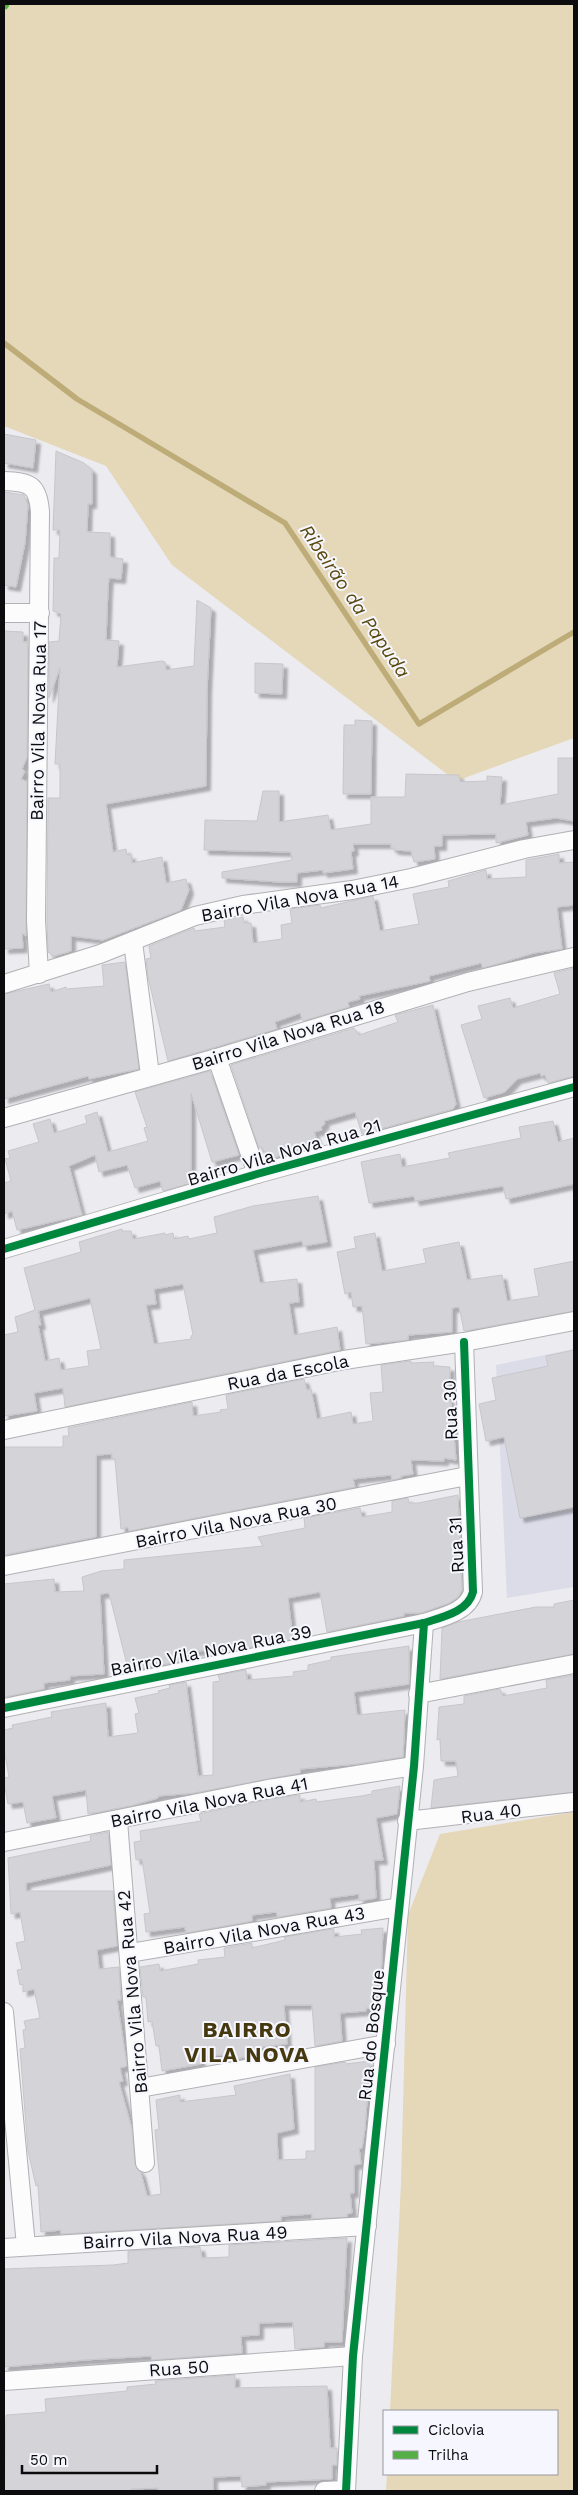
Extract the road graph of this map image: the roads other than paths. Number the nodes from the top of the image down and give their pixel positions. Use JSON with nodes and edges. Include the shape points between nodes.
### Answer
{"nodes":[{"id":1,"x":10,"y":481,"type":"edge"},
{"id":2,"x":4,"y":612,"type":"edge"},
{"id":3,"x":40,"y":612,"type":"junction"},
{"id":4,"x":574,"y":840,"type":"edge"},
{"id":5,"x":133,"y":942,"type":"junction"},
{"id":6,"x":574,"y":957,"type":"edge"},
{"id":7,"x":39,"y":974,"type":"junction"},
{"id":8,"x":4,"y":984,"type":"edge"},
{"id":9,"x":218,"y":1058,"type":"junction"},
{"id":10,"x":150,"y":1075,"type":"junction"},
{"id":11,"x":574,"y":1087,"type":"edge"},
{"id":12,"x":4,"y":1118,"type":"edge"},
{"id":13,"x":257,"y":1174,"type":"junction"},
{"id":14,"x":4,"y":1249,"type":"edge"},
{"id":15,"x":574,"y":1321,"type":"edge"},
{"id":16,"x":464,"y":1342,"type":"junction"},
{"id":17,"x":4,"y":1430,"type":"edge"},
{"id":18,"x":467,"y":1476,"type":"junction"},
{"id":19,"x":4,"y":1566,"type":"edge"},
{"id":20,"x":424,"y":1623,"type":"junction"},
{"id":21,"x":574,"y":1664,"type":"edge"},
{"id":22,"x":418,"y":1694,"type":"junction"},
{"id":23,"x":4,"y":1708,"type":"edge"},
{"id":24,"x":414,"y":1766,"type":"junction"},
{"id":25,"x":574,"y":1802,"type":"edge"},
{"id":26,"x":118,"y":1821,"type":"junction"},
{"id":27,"x":407,"y":1822,"type":"junction"},
{"id":28,"x":4,"y":1842,"type":"edge"},
{"id":29,"x":399,"y":1907,"type":"junction"},
{"id":30,"x":130,"y":1953,"type":"junction"},
{"id":31,"x":4,"y":2012,"type":"edge"},
{"id":32,"x":386,"y":2044,"type":"junction"},
{"id":33,"x":140,"y":2088,"type":"junction"},
{"id":34,"x":145,"y":2163,"type":"dead end"},
{"id":35,"x":367,"y":2226,"type":"junction"},
{"id":36,"x":26,"y":2246,"type":"junction"},
{"id":37,"x":4,"y":2248,"type":"edge"},
{"id":38,"x":353,"y":2356,"type":"junction"},
{"id":39,"x":4,"y":2381,"type":"edge"},
{"id":40,"x":346,"y":2490,"type":"edge"},
{"id":41,"x":324,"y":2491,"type":"edge"}],
"edges":[{"from":1,"to":3,"type":"street","name":"Bairro Vila Nova Rua 17","via":[[33,488],[40,504]]},
{"from":2,"to":3,"type":"street"},
{"from":3,"to":7,"type":"street","name":"Bairro Vila Nova Rua 17","via":[[36,920]]},
{"from":4,"to":5,"type":"street","name":"Bairro Vila Nova Rua 14","via":[[352,890],[233,907],[195,916]]},
{"from":5,"to":7,"type":"street","name":"Bairro Vila Nova Rua 14"},
{"from":5,"to":10,"type":"street"},
{"from":6,"to":9,"type":"street","name":"Bairro Vila Nova Rua 18","via":[[459,985]]},
{"from":7,"to":8,"type":"street","name":"Bairro Vila Nova Rua 14"},
{"from":9,"to":10,"type":"street","name":"Bairro Vila Nova Rua 18"},
{"from":9,"to":13,"type":"street"},
{"from":10,"to":12,"type":"street","name":"Bairro Vila Nova Rua 18"},
{"from":11,"to":13,"type":"street","name":"Bairro Vila Nova Rua 21"},
{"from":13,"to":14,"type":"street","name":"Bairro Vila Nova Rua 21"},
{"from":15,"to":16,"type":"street","name":"Rua da Escola"},
{"from":16,"to":17,"type":"street","name":"Rua da Escola","via":[[344,1360]]},
{"from":16,"to":18,"type":"street","name":"Rua 30"},
{"from":18,"to":19,"type":"street","name":"Bairro Vila Nova Rua 30"},
{"from":18,"to":20,"type":"street","name":"Rua 31","via":[[473,1592],[462,1608]]},
{"from":20,"to":22,"type":"street","name":"Rua do Bosque"},
{"from":20,"to":23,"type":"street","name":"Bairro Vila Nova Rua 39"},
{"from":21,"to":22,"type":"street"},
{"from":22,"to":24,"type":"street","name":"Rua do Bosque"},
{"from":24,"to":26,"type":"street","name":"Bairro Vila Nova Rua 41","via":[[268,1789]]},
{"from":24,"to":27,"type":"street","name":"Rua do Bosque"},
{"from":25,"to":27,"type":"street","name":"Rua 40"},
{"from":26,"to":28,"type":"street","name":"Bairro Vila Nova Rua 41"},
{"from":26,"to":30,"type":"street","name":"Bairro Vila Nova Rua 42"},
{"from":27,"to":29,"type":"street","name":"Rua do Bosque"},
{"from":29,"to":30,"type":"street","name":"Bairro Vila Nova Rua 43"},
{"from":29,"to":32,"type":"street","name":"Rua do Bosque"},
{"from":30,"to":33,"type":"street","name":"Bairro Vila Nova Rua 42"},
{"from":31,"to":36,"type":"street"},
{"from":32,"to":33,"type":"street"},
{"from":32,"to":35,"type":"street","name":"Rua do Bosque"},
{"from":33,"to":34,"type":"street","name":"Bairro Vila Nova Rua 42"},
{"from":35,"to":36,"type":"street","name":"Bairro Vila Nova Rua 49"},
{"from":35,"to":38,"type":"street","name":"Rua do Bosque"},
{"from":36,"to":37,"type":"street","name":"Bairro Vila Nova Rua 49"},
{"from":38,"to":39,"type":"street","name":"Rua 50"},
{"from":38,"to":40,"type":"street","name":"Rua do Bosque"},
{"from":40,"to":41,"type":"street"}]}
